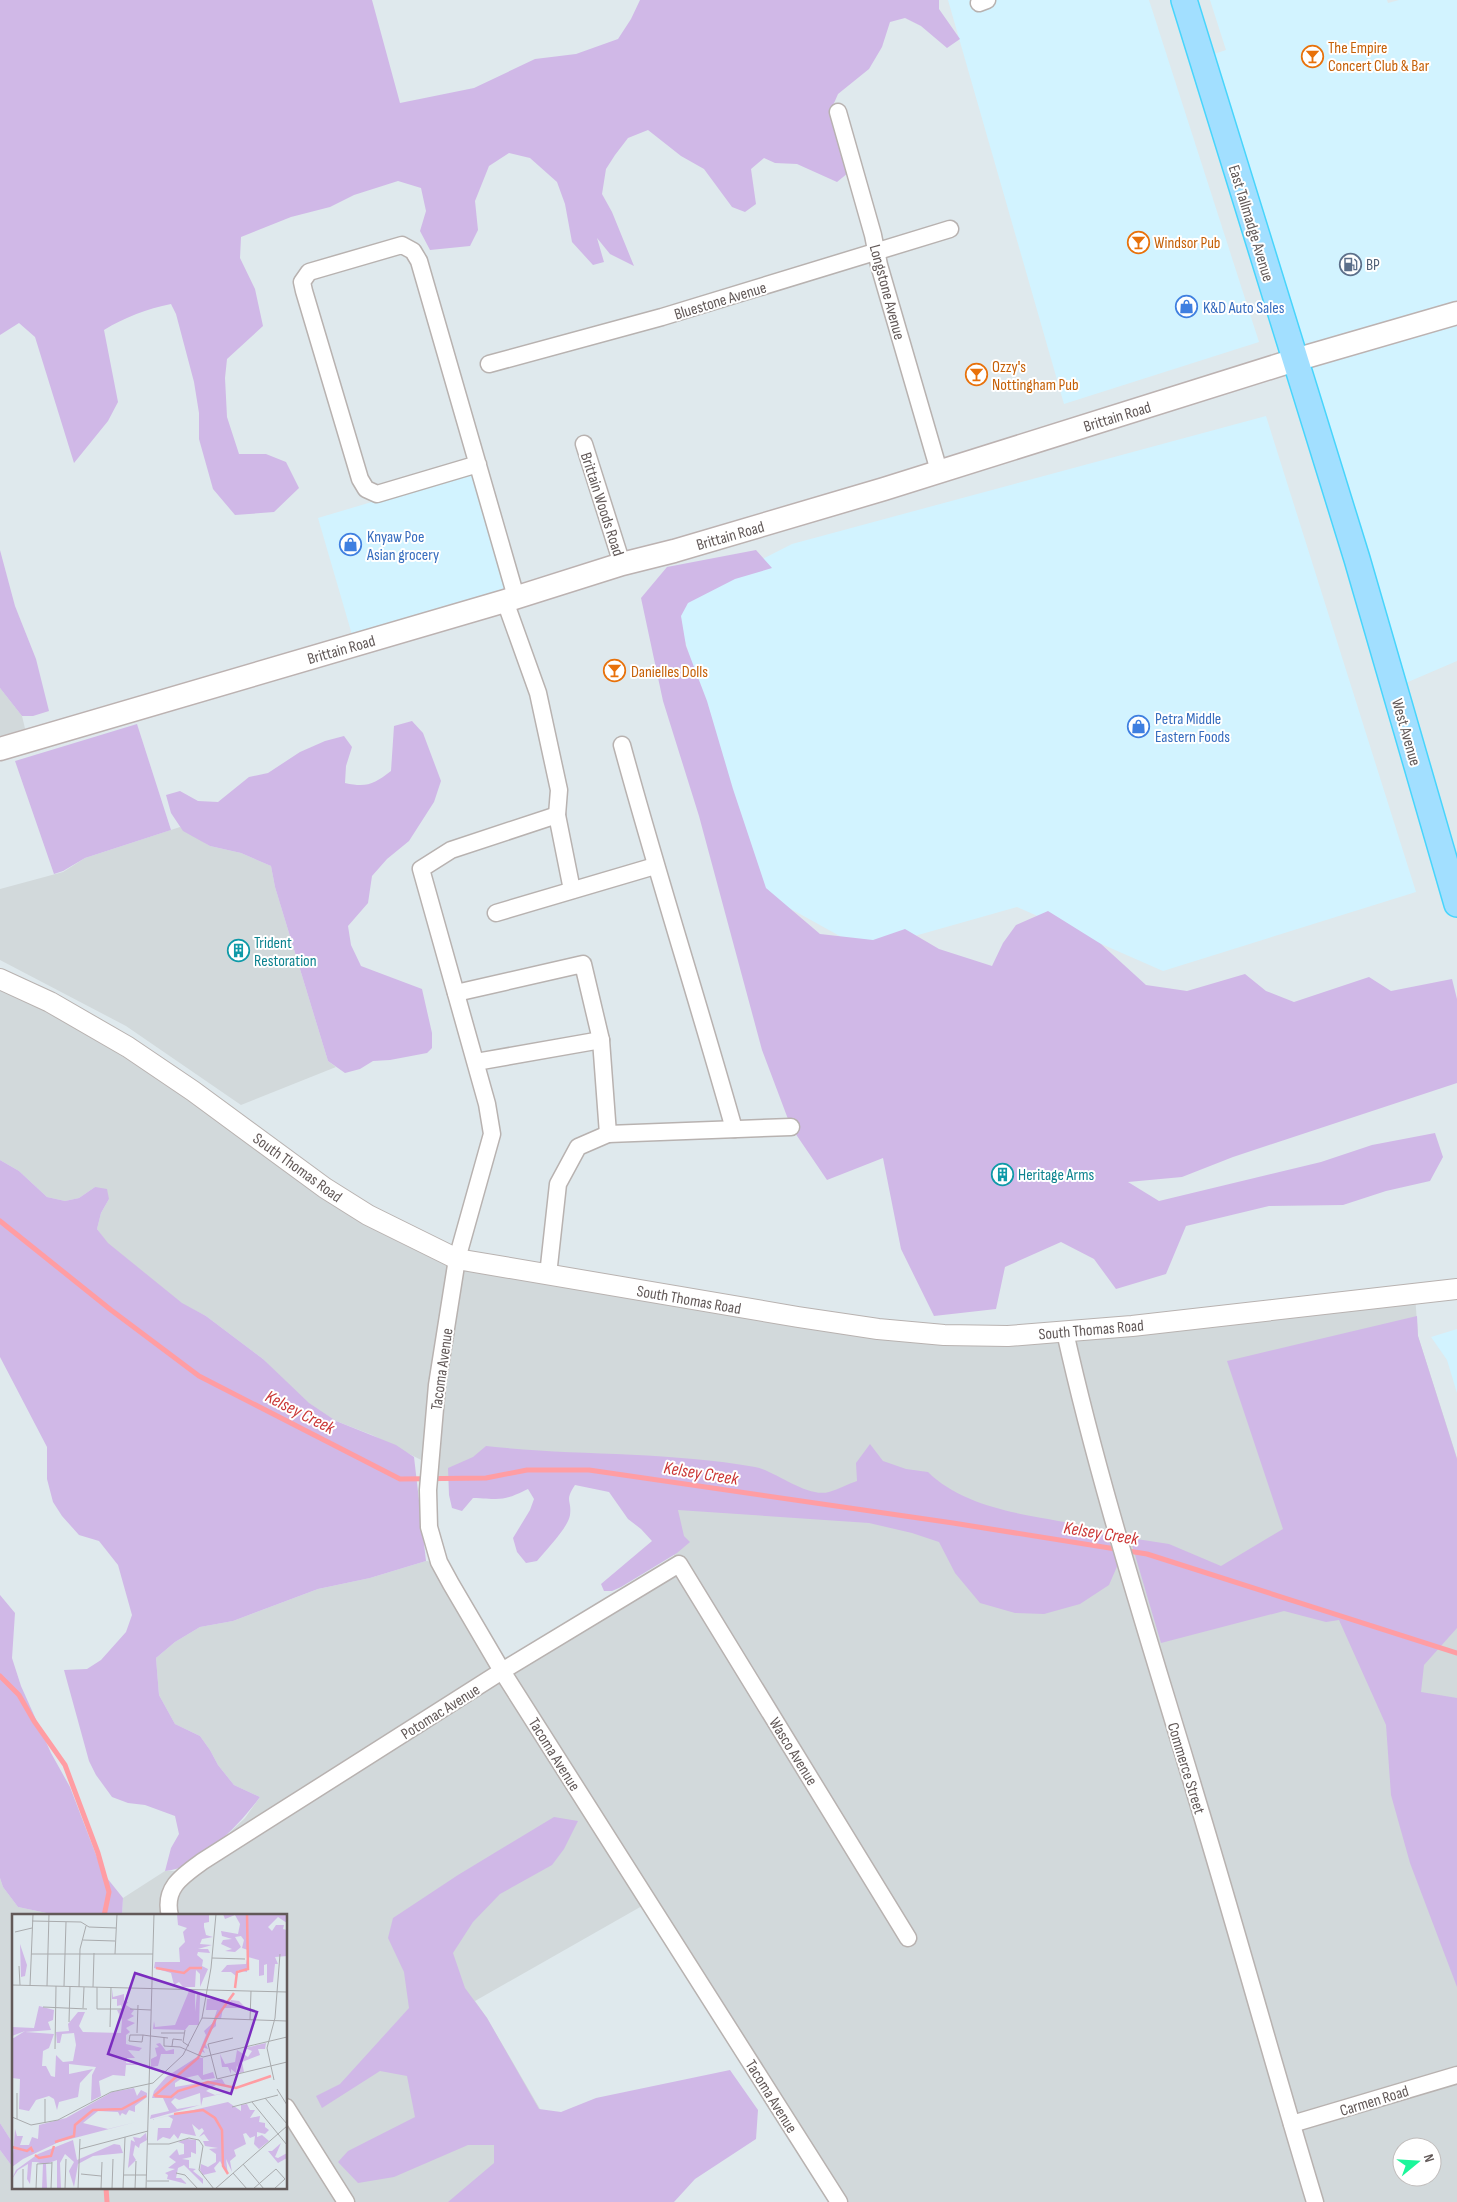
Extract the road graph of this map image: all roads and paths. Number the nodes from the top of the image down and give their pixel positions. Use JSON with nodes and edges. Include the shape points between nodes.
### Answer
{"nodes":[{"id":1,"x":1184,"y":0,"type":"edge"},
{"id":2,"x":838,"y":112,"type":"dead end"},
{"id":3,"x":950,"y":229,"type":"dead end"},
{"id":4,"x":876,"y":252,"type":"junction"},
{"id":5,"x":1457,"y":313,"type":"edge"},
{"id":6,"x":1295,"y":360,"type":"junction"},
{"id":7,"x":489,"y":364,"type":"dead end"},
{"id":8,"x":584,"y":444,"type":"dead end"},
{"id":9,"x":478,"y":464,"type":"junction"},
{"id":10,"x":939,"y":471,"type":"junction"},
{"id":11,"x":1357,"y":559,"type":"joint"},
{"id":12,"x":622,"y":564,"type":"junction"},
{"id":13,"x":511,"y":599,"type":"junction"},
{"id":14,"x":622,"y":745,"type":"dead end"},
{"id":15,"x":0,"y":749,"type":"edge"},
{"id":16,"x":557,"y":815,"type":"junction"},
{"id":17,"x":655,"y":866,"type":"junction"},
{"id":18,"x":572,"y":890,"type":"junction"},
{"id":19,"x":1457,"y":904,"type":"edge"},
{"id":20,"x":496,"y":912,"type":"dead end"},
{"id":21,"x":0,"y":979,"type":"edge"},
{"id":22,"x":456,"y":993,"type":"junction"},
{"id":23,"x":601,"y":1040,"type":"junction"},
{"id":24,"x":476,"y":1062,"type":"junction"},
{"id":25,"x":791,"y":1127,"type":"dead end"},
{"id":26,"x":734,"y":1129,"type":"junction"},
{"id":27,"x":608,"y":1134,"type":"junction"},
{"id":28,"x":457,"y":1259,"type":"junction"},
{"id":29,"x":548,"y":1275,"type":"junction"},
{"id":30,"x":1457,"y":1289,"type":"edge"},
{"id":31,"x":1065,"y":1332,"type":"junction"},
{"id":32,"x":679,"y":1564,"type":"joint"},
{"id":33,"x":502,"y":1671,"type":"junction"},
{"id":34,"x":170,"y":1914,"type":"edge"},
{"id":35,"x":908,"y":1938,"type":"dead end"},
{"id":36,"x":1457,"y":2075,"type":"edge"},
{"id":37,"x":288,"y":2110,"type":"edge"},
{"id":38,"x":1292,"y":2124,"type":"junction"},
{"id":39,"x":346,"y":2202,"type":"edge"},
{"id":40,"x":839,"y":2202,"type":"edge"},
{"id":41,"x":1316,"y":2202,"type":"edge"}],
"edges":[{"from":1,"to":6,"type":"main road","name":"East Tallmadge Avenue"},
{"from":2,"to":4,"type":"street","name":"Longstone Avenue"},
{"from":3,"to":4,"type":"street","name":"Bluestone Avenue"},
{"from":4,"to":7,"type":"street","name":"Bluestone Avenue","via":[[662,317]]},
{"from":4,"to":10,"type":"street","name":"Longstone Avenue"},
{"from":5,"to":6,"type":"main road","name":"Brittain Road"},
{"from":6,"to":10,"type":"main road","name":"Brittain Road"},
{"from":6,"to":11,"type":"main road","name":"East Tallmadge Avenue"},
{"from":8,"to":12,"type":"street","name":"Brittain Woods Road"},
{"from":9,"to":9,"type":"street","via":[[413,251],[402,245],[309,272],[302,282],[304,291],[360,479],[366,488],[377,494]]},
{"from":9,"to":13,"type":"street"},
{"from":10,"to":12,"type":"main road","name":"Brittain Road"},
{"from":11,"to":19,"type":"main road","name":"West Avenue"},
{"from":12,"to":13,"type":"main road","name":"Brittain Road"},
{"from":13,"to":15,"type":"main road","name":"Brittain Road"},
{"from":13,"to":16,"type":"street","via":[[538,693],[559,790]]},
{"from":14,"to":17,"type":"street"},
{"from":16,"to":18,"type":"street"},
{"from":16,"to":22,"type":"street","name":"Tacoma Avenue","via":[[451,850],[422,869]]},
{"from":17,"to":18,"type":"street"},
{"from":17,"to":26,"type":"street"},
{"from":18,"to":20,"type":"street"},
{"from":21,"to":28,"type":"street","name":"South Thomas Road","via":[[50,1002],[128,1047],[324,1188],[368,1215]]},
{"from":22,"to":23,"type":"street","via":[[582,964]]},
{"from":22,"to":24,"type":"street","name":"Tacoma Avenue"},
{"from":23,"to":24,"type":"street"},
{"from":23,"to":27,"type":"street"},
{"from":24,"to":28,"type":"street","name":"Tacoma Avenue","via":[[492,1134]]},
{"from":25,"to":26,"type":"street"},
{"from":26,"to":27,"type":"street"},
{"from":27,"to":29,"type":"street","via":[[578,1147],[558,1184]]},
{"from":28,"to":29,"type":"street","name":"South Thomas Road"},
{"from":28,"to":33,"type":"street","name":"Tacoma Avenue","via":[[437,1385],[429,1464],[430,1527],[450,1584]]},
{"from":29,"to":31,"type":"street","name":"South Thomas Road","via":[[878,1329],[944,1335],[1008,1336]]},
{"from":30,"to":31,"type":"street","name":"South Thomas Road"},
{"from":31,"to":38,"type":"street","name":"Commerce Street","via":[[1116,1532]]},
{"from":32,"to":33,"type":"street","name":"Potomac Avenue"},
{"from":32,"to":35,"type":"street","name":"Wasco Avenue"},
{"from":33,"to":34,"type":"street","name":"Potomac Avenue","via":[[202,1861],[182,1876],[173,1888],[167,1902]]},
{"from":33,"to":40,"type":"street","name":"Tacoma Avenue"},
{"from":36,"to":38,"type":"street","name":"Carmen Road"},
{"from":37,"to":39,"type":"street"},
{"from":38,"to":41,"type":"street","name":"Commerce Street"}]}
